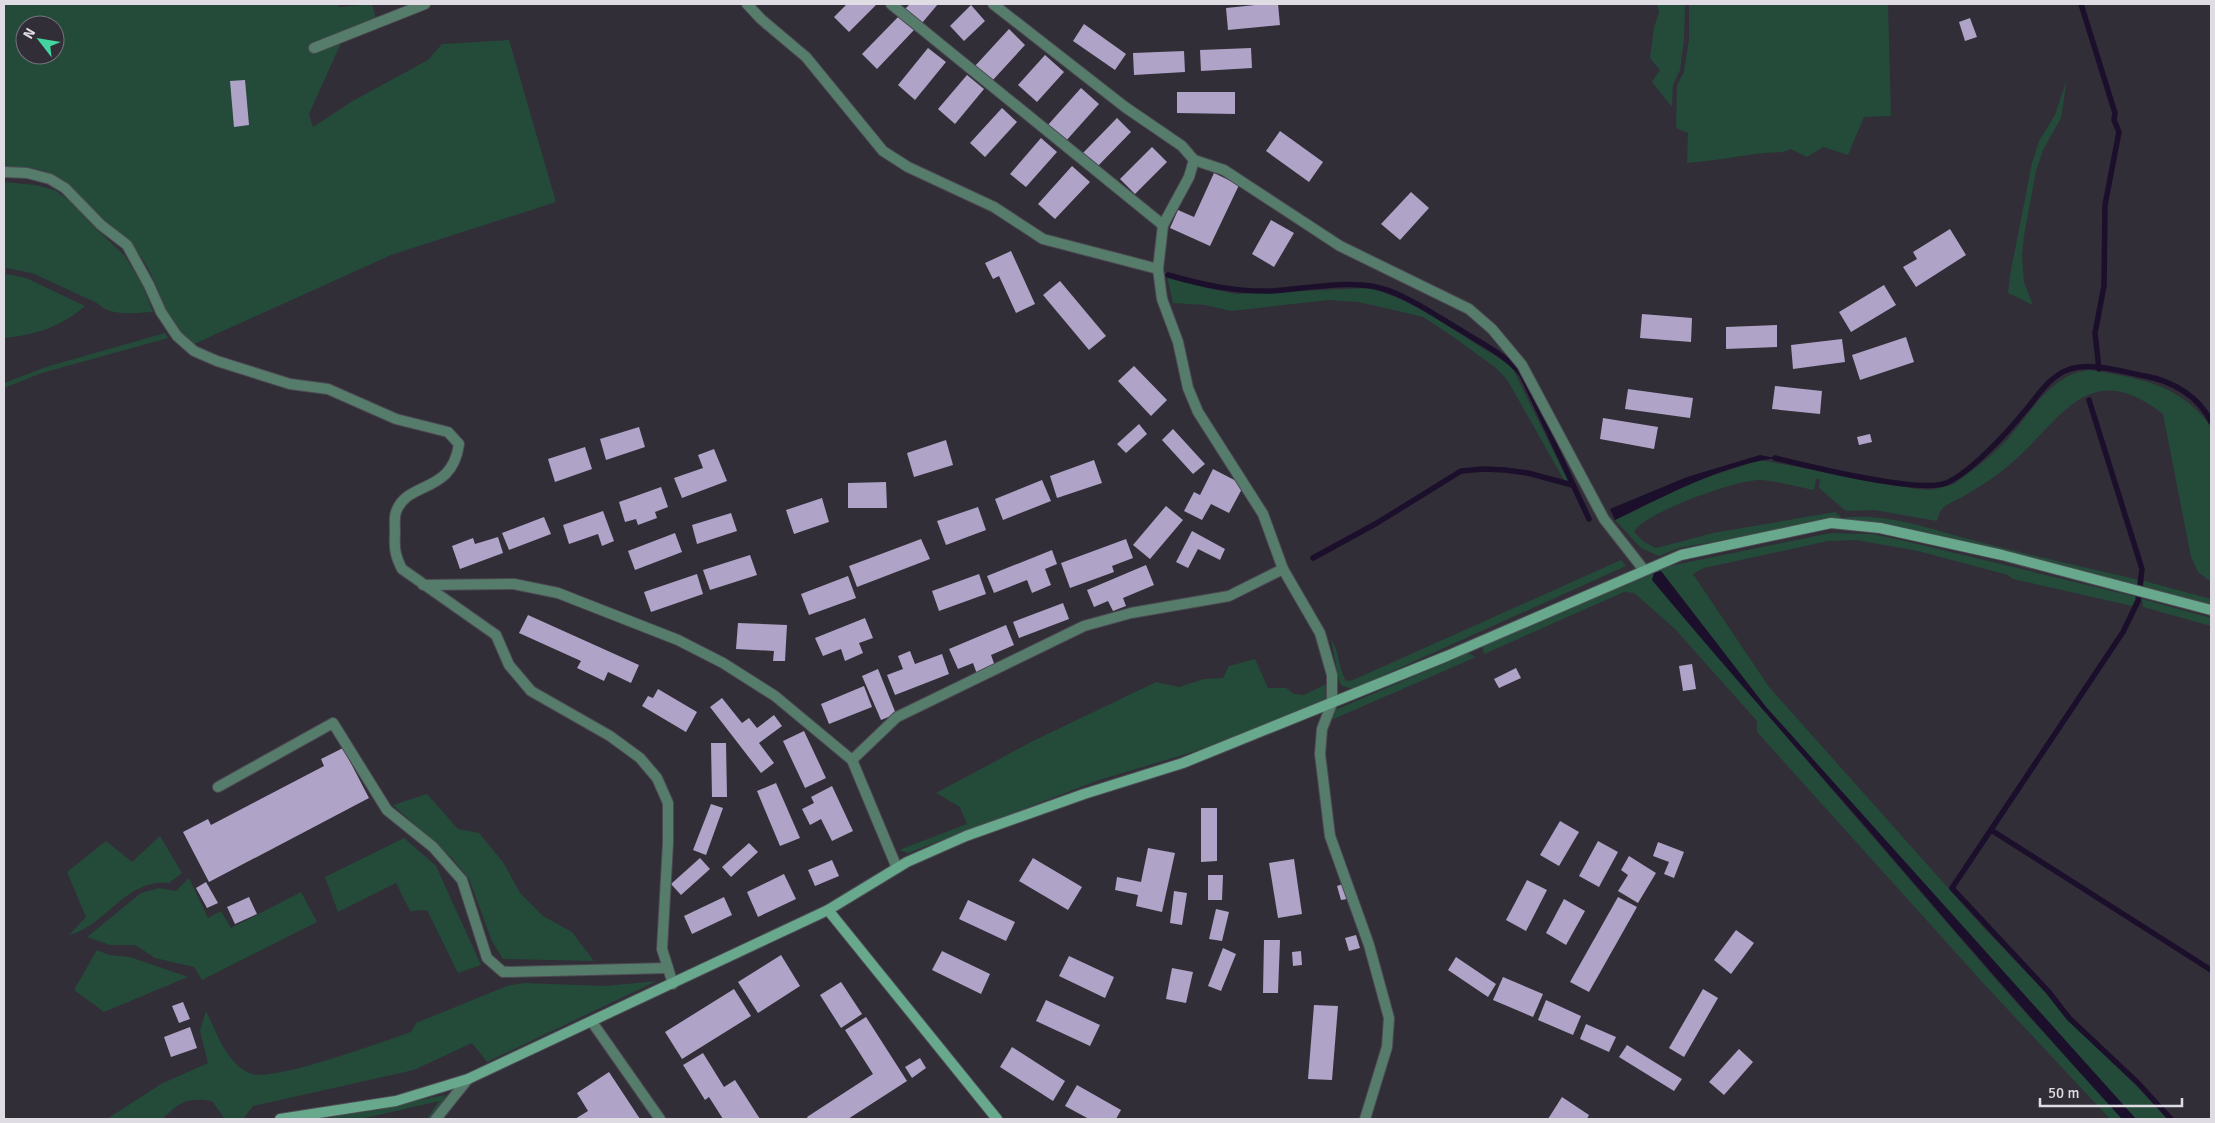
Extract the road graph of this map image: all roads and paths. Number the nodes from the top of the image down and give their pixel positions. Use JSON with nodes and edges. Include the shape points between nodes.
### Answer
{"nodes":[{"id":1,"x":425,"y":4,"type":"edge"},
{"id":2,"x":747,"y":4,"type":"edge"},
{"id":3,"x":891,"y":4,"type":"edge"},
{"id":4,"x":993,"y":4,"type":"edge"},
{"id":5,"x":314,"y":48,"type":"dead end"},
{"id":6,"x":1194,"y":160,"type":"junction"},
{"id":7,"x":4,"y":172,"type":"edge"},
{"id":8,"x":1163,"y":225,"type":"junction"},
{"id":9,"x":1158,"y":269,"type":"junction"},
{"id":10,"x":1283,"y":569,"type":"junction"},
{"id":11,"x":1644,"y":570,"type":"junction"},
{"id":12,"x":423,"y":585,"type":"junction"},
{"id":13,"x":2211,"y":610,"type":"edge"},
{"id":14,"x":1332,"y":702,"type":"junction"},
{"id":15,"x":852,"y":760,"type":"junction"},
{"id":16,"x":218,"y":787,"type":"dead end"},
{"id":17,"x":898,"y":868,"type":"junction"},
{"id":18,"x":828,"y":910,"type":"junction"},
{"id":19,"x":668,"y":968,"type":"junction"},
{"id":20,"x":673,"y":984,"type":"junction"},
{"id":21,"x":592,"y":1022,"type":"junction"},
{"id":22,"x":468,"y":1079,"type":"junction"},
{"id":23,"x":280,"y":1119,"type":"edge"},
{"id":24,"x":436,"y":1119,"type":"edge"},
{"id":25,"x":660,"y":1119,"type":"edge"},
{"id":26,"x":997,"y":1119,"type":"edge"},
{"id":27,"x":1364,"y":1119,"type":"edge"}],
"edges":[{"from":1,"to":5,"type":"street"},
{"from":2,"to":9,"type":"street","via":[[761,20],[806,57],[883,151],[908,167],[994,207],[1043,239]]},
{"from":3,"to":8,"type":"street"},
{"from":4,"to":6,"type":"street","via":[[1125,107],[1182,146]]},
{"from":6,"to":8,"type":"street","via":[[1189,177]]},
{"from":6,"to":11,"type":"street","via":[[1224,170],[1340,246],[1469,309],[1492,329],[1522,365],[1604,519]]},
{"from":7,"to":12,"type":"street","via":[[50,178],[127,245],[161,312],[177,336],[194,351],[290,384],[328,389],[396,419],[448,432],[459,444],[456,461],[446,475],[405,499],[396,512],[394,552],[402,569]]},
{"from":8,"to":9,"type":"street"},
{"from":9,"to":10,"type":"street","via":[[1162,299],[1198,412],[1263,514]]},
{"from":10,"to":14,"type":"street","via":[[1320,633],[1332,675]]},
{"from":10,"to":15,"type":"street","via":[[1229,596],[1130,613],[1084,626],[897,717]]},
{"from":11,"to":13,"type":"street","via":[[1681,555],[1831,523],[1880,528],[1992,553]]},
{"from":11,"to":14,"type":"street"},
{"from":12,"to":15,"type":"street","via":[[514,584],[558,593],[678,640],[723,662],[775,696]]},
{"from":12,"to":19,"type":"street","via":[[496,635],[510,665],[531,691],[610,736],[640,758],[657,778],[668,804],[662,949]]},
{"from":14,"to":17,"type":"street","via":[[1183,763],[966,836]]},
{"from":14,"to":27,"type":"street","via":[[1322,729],[1320,754],[1330,836],[1369,945],[1389,1018],[1387,1047]]},
{"from":15,"to":17,"type":"street"},
{"from":16,"to":19,"type":"street","via":[[333,723],[387,810],[433,847],[462,880],[487,958],[503,972]]},
{"from":17,"to":18,"type":"street"},
{"from":18,"to":20,"type":"street"},
{"from":18,"to":26,"type":"street"},
{"from":19,"to":20,"type":"street"},
{"from":20,"to":21,"type":"street"},
{"from":21,"to":22,"type":"street"},
{"from":21,"to":25,"type":"street"},
{"from":22,"to":23,"type":"street","via":[[396,1101]]},
{"from":22,"to":24,"type":"street"}]}
